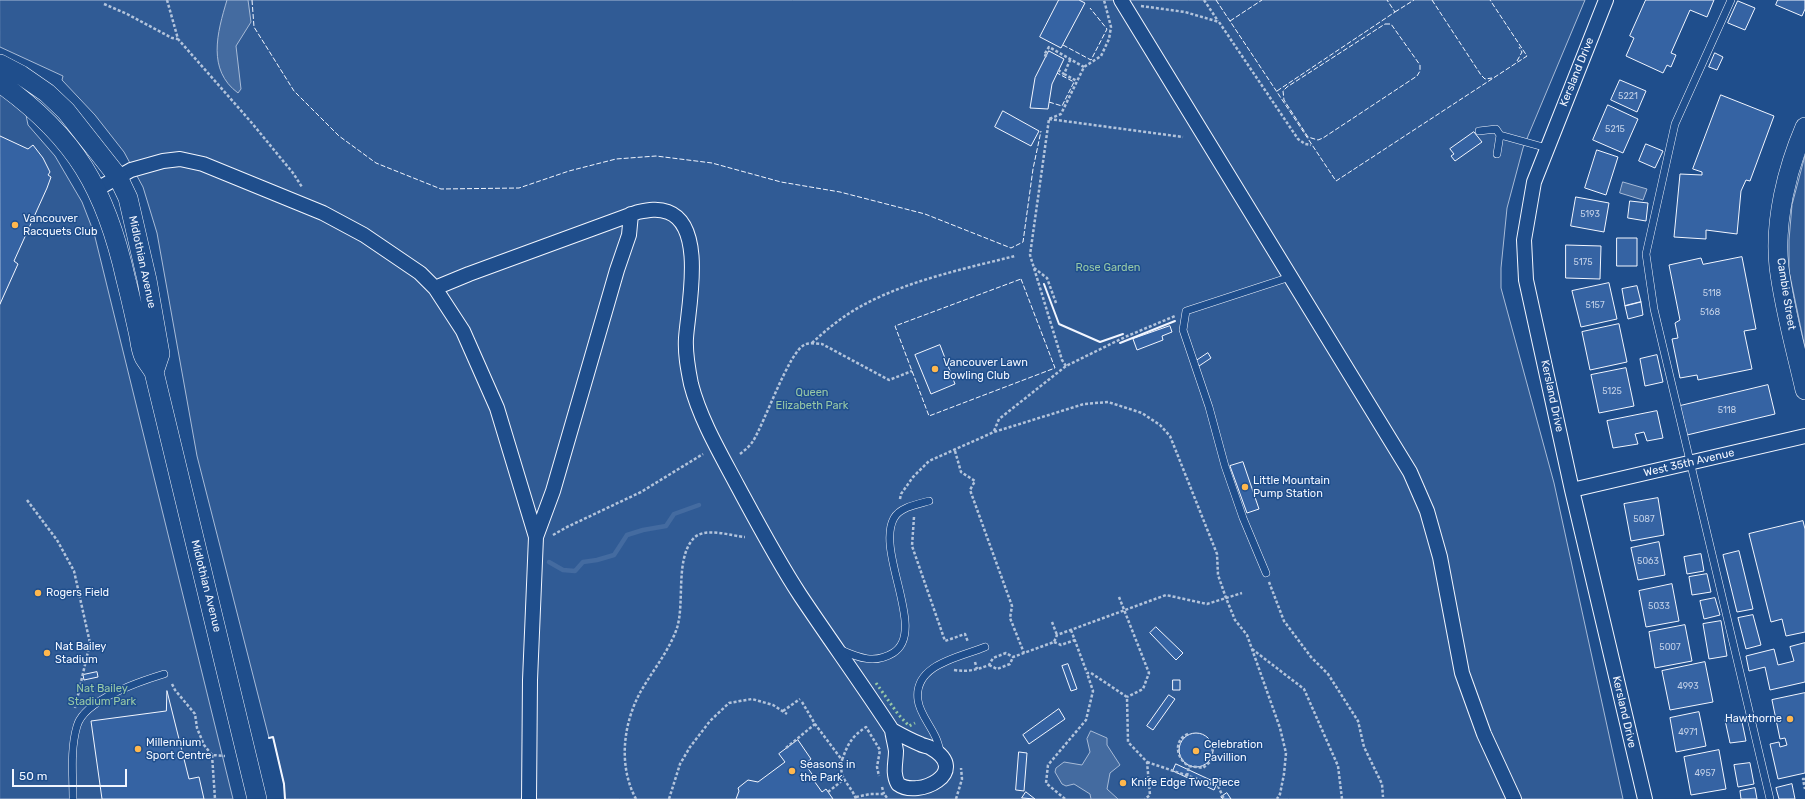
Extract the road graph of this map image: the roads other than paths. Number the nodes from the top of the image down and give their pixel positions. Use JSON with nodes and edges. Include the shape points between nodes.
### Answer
{"nodes":[{"id":1,"x":1606,"y":0,"type":"edge"},
{"id":2,"x":1731,"y":0,"type":"edge"},
{"id":3,"x":1124,"y":4,"type":"edge"},
{"id":4,"x":0,"y":64,"type":"edge"},
{"id":5,"x":0,"y":83,"type":"edge"},
{"id":6,"x":1805,"y":127,"type":"edge"},
{"id":7,"x":1479,"y":131,"type":"dead end"},
{"id":8,"x":1500,"y":135,"type":"junction"},
{"id":9,"x":1547,"y":148,"type":"junction"},
{"id":10,"x":1497,"y":154,"type":"dead end"},
{"id":11,"x":118,"y":177,"type":"junction"},
{"id":12,"x":97,"y":189,"type":"junction"},
{"id":13,"x":631,"y":214,"type":"junction"},
{"id":14,"x":1290,"y":277,"type":"junction"},
{"id":15,"x":436,"y":288,"type":"junction"},
{"id":16,"x":154,"y":372,"type":"junction"},
{"id":17,"x":1805,"y":390,"type":"edge"},
{"id":18,"x":1805,"y":436,"type":"edge"},
{"id":19,"x":1689,"y":463,"type":"junction"},
{"id":20,"x":1572,"y":490,"type":"junction"},
{"id":21,"x":929,"y":501,"type":"dead end"},
{"id":22,"x":536,"y":538,"type":"junction"},
{"id":23,"x":1266,"y":573,"type":"road end"},
{"id":24,"x":985,"y":647,"type":"dead end"},
{"id":25,"x":837,"y":649,"type":"junction"},
{"id":26,"x":164,"y":674,"type":"dead end"},
{"id":27,"x":892,"y":730,"type":"junction"},
{"id":28,"x":943,"y":760,"type":"junction"},
{"id":29,"x":1515,"y":798,"type":"edge"},
{"id":30,"x":73,"y":799,"type":"edge"},
{"id":31,"x":257,"y":799,"type":"edge"},
{"id":32,"x":529,"y":799,"type":"edge"},
{"id":33,"x":1645,"y":799,"type":"edge"},
{"id":34,"x":1770,"y":799,"type":"edge"}],
"edges":[{"from":1,"to":9,"type":"street","name":"Kersland Drive"},
{"from":2,"to":19,"type":"lane","via":[[1675,124],[1646,254],[1654,309]]},
{"from":3,"to":14,"type":"street"},
{"from":4,"to":11,"type":"street","name":"Midlothian Avenue","via":[[47,93],[66,111]]},
{"from":5,"to":12,"type":"street","name":"Midlothian Avenue","via":[[48,122],[75,153]]},
{"from":6,"to":17,"type":"street","name":"Cambie Street","via":[[1787,177],[1779,227],[1779,266]]},
{"from":7,"to":8,"type":"lane","via":[[1496,129]]},
{"from":8,"to":9,"type":"lane"},
{"from":8,"to":10,"type":"lane"},
{"from":9,"to":20,"type":"street","name":"Kersland Drive","via":[[1534,182],[1524,240],[1526,280]]},
{"from":11,"to":12,"type":"street"},
{"from":11,"to":15,"type":"street","via":[[131,170],[163,161],[180,159],[203,164],[323,213],[364,235],[420,273]]},
{"from":11,"to":16,"type":"street","name":"Midlothian Avenue","via":[[128,198],[147,280],[160,354]]},
{"from":12,"to":16,"type":"street","name":"Midlothian Avenue","via":[[114,235],[143,356]]},
{"from":13,"to":15,"type":"street"},
{"from":13,"to":22,"type":"street","via":[[629,235],[614,278],[553,491]]},
{"from":13,"to":25,"type":"street","via":[[655,209],[669,212],[680,220],[689,235],[692,258],[686,340],[687,362],[698,404],[762,534]]},
{"from":14,"to":23,"type":"lane","via":[[1186,311],[1183,330],[1209,407],[1224,466]]},
{"from":14,"to":29,"type":"street","via":[[1410,472],[1427,511],[1440,556],[1462,673],[1484,734]]},
{"from":15,"to":22,"type":"street","via":[[463,332],[494,401]]},
{"from":16,"to":31,"type":"street","name":"Midlothian Avenue"},
{"from":18,"to":19,"type":"street","name":"West 35th Avenue"},
{"from":19,"to":20,"type":"street","name":"West 35th Avenue"},
{"from":19,"to":34,"type":"lane"},
{"from":20,"to":33,"type":"street","name":"Kersland Drive"},
{"from":21,"to":25,"type":"lane","via":[[905,509],[895,516],[890,526],[889,541],[906,624],[904,640],[898,650],[875,660],[862,659]]},
{"from":22,"to":32,"type":"street","via":[[530,687]]},
{"from":24,"to":28,"type":"lane","via":[[934,666],[919,685],[918,700]]},
{"from":25,"to":27,"type":"street"},
{"from":26,"to":30,"type":"lane","via":[[124,689],[92,706],[81,717],[77,725],[72,765]]},
{"from":27,"to":28,"type":"street","via":[[931,748]]},
{"from":27,"to":28,"type":"street","via":[[896,750],[895,778],[904,792],[921,797],[936,791],[945,776]]}]}
